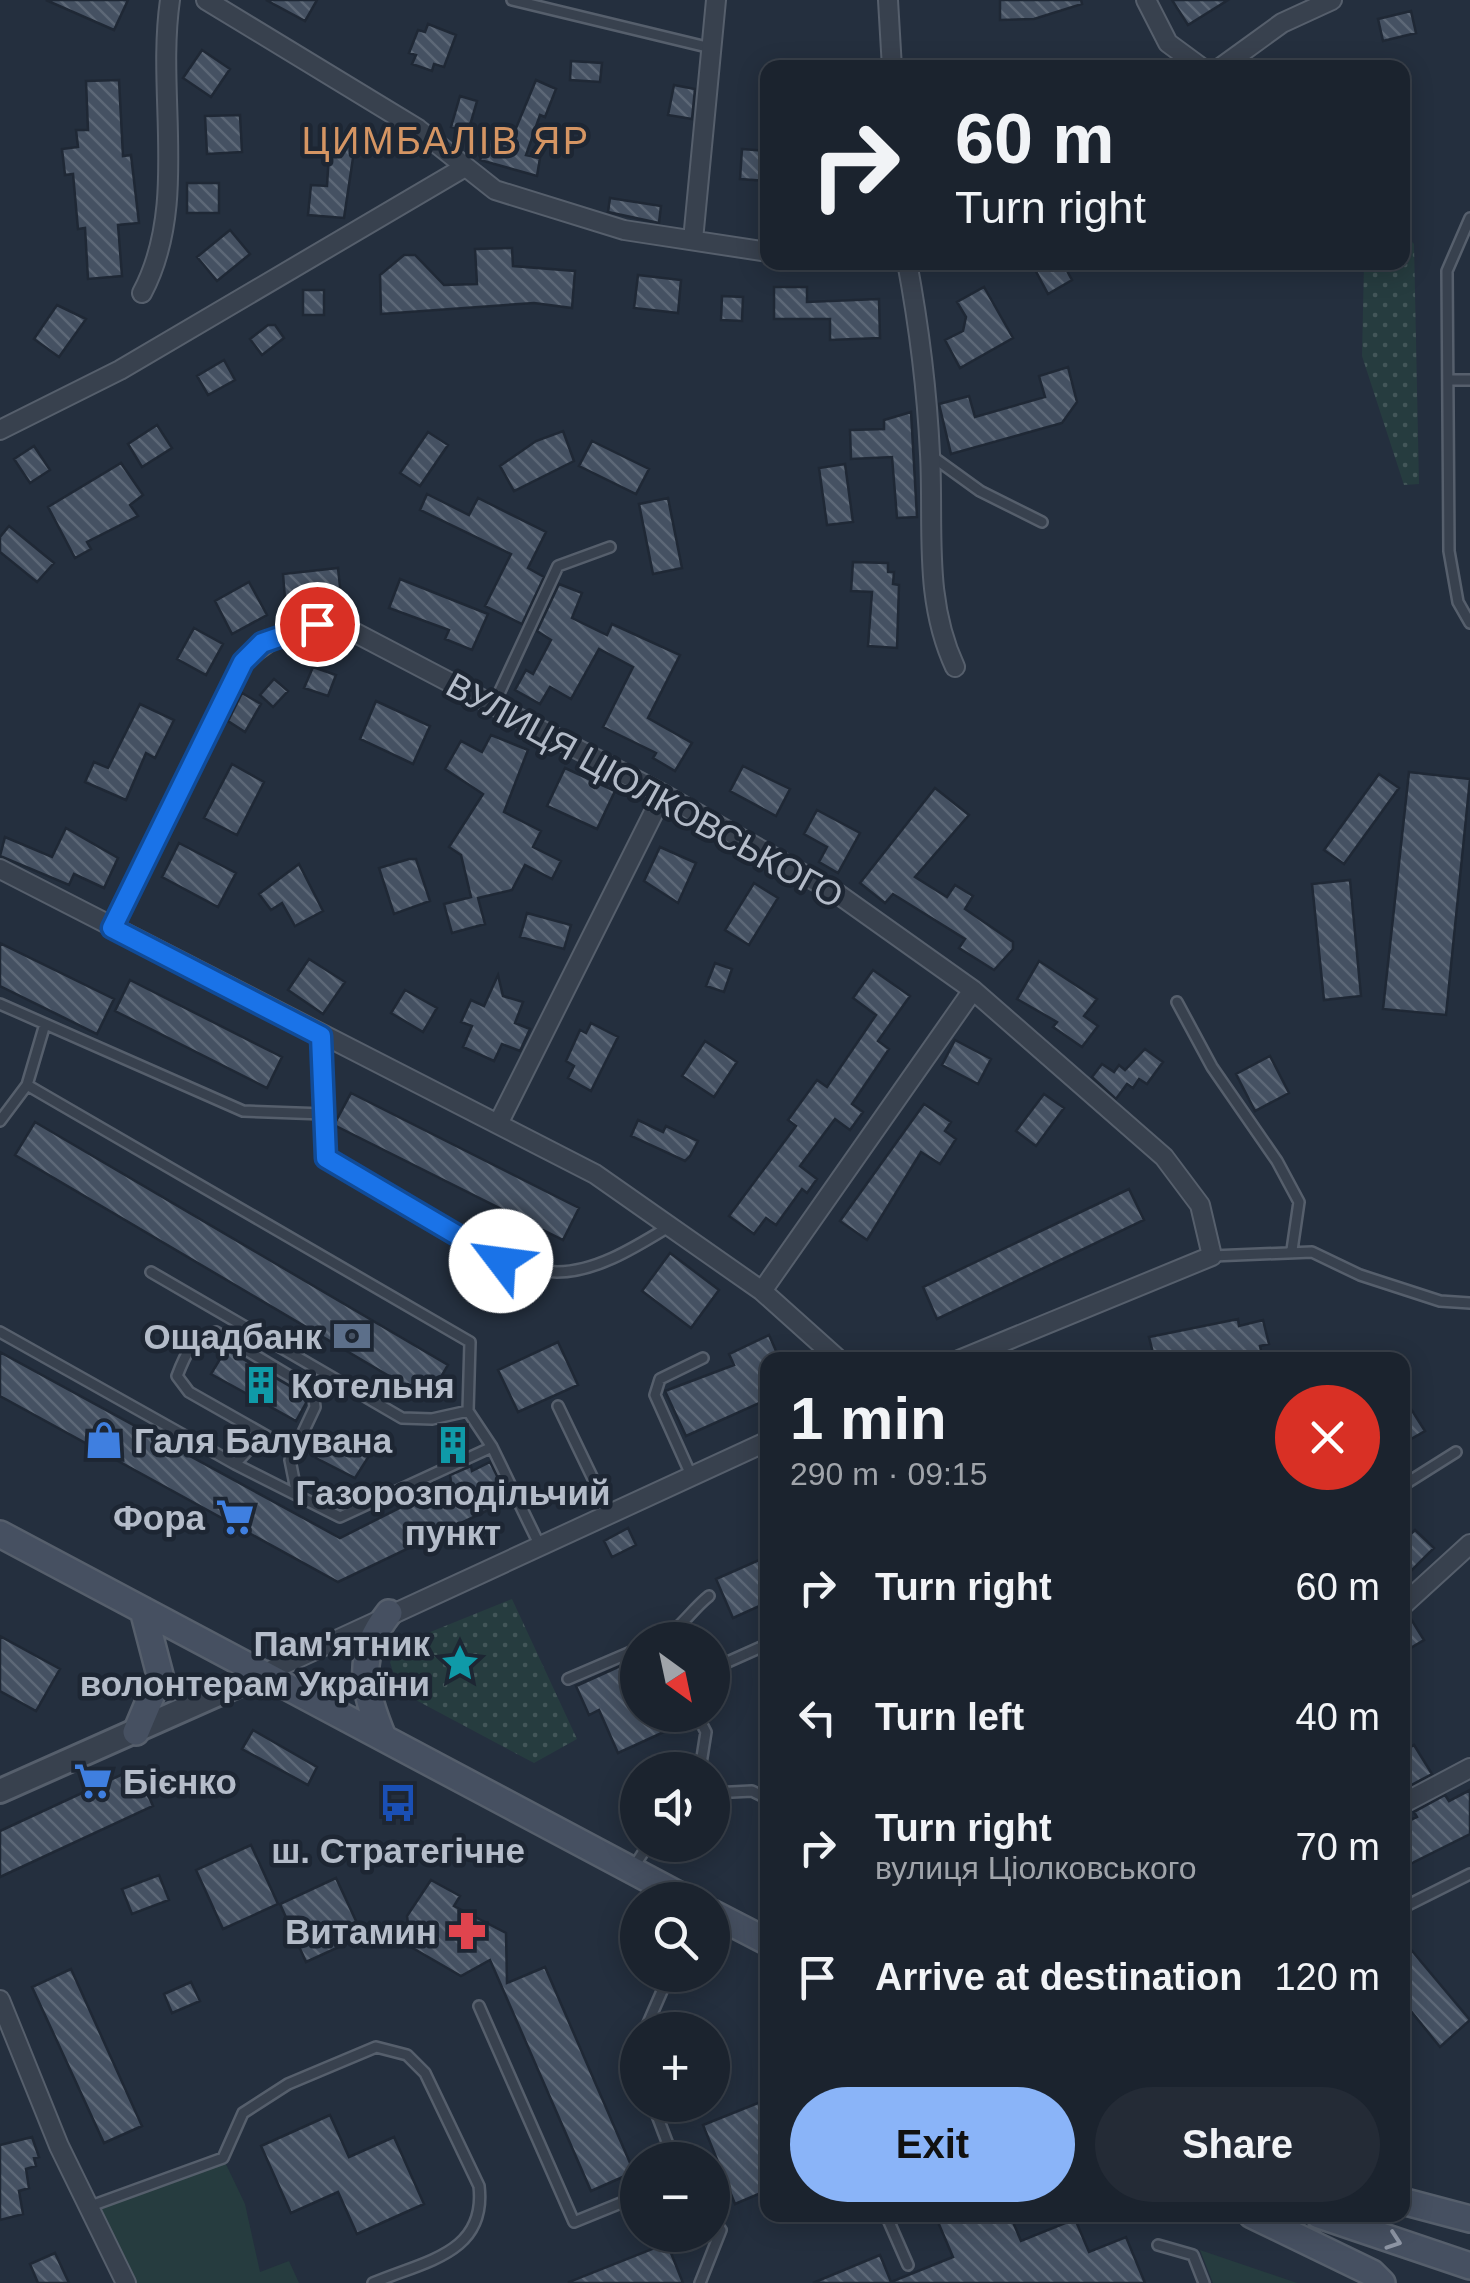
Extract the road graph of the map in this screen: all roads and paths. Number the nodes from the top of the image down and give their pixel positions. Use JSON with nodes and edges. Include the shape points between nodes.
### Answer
{"nodes":[{"id":1,"x":170,"y":0,"type":"edge"},
{"id":2,"x":206,"y":0,"type":"edge"},
{"id":3,"x":512,"y":0,"type":"edge"},
{"id":4,"x":716,"y":0,"type":"edge"},
{"id":5,"x":888,"y":0,"type":"edge"},
{"id":6,"x":1146,"y":0,"type":"edge"},
{"id":7,"x":1332,"y":0,"type":"edge"},
{"id":8,"x":711,"y":48,"type":"junction"},
{"id":9,"x":892,"y":60,"type":"edge"},
{"id":10,"x":1191,"y":60,"type":"edge"},
{"id":11,"x":1231,"y":60,"type":"edge"},
{"id":12,"x":465,"y":167,"type":"junction"},
{"id":13,"x":1470,"y":218,"type":"edge"},
{"id":14,"x":693,"y":240,"type":"junction"},
{"id":15,"x":760,"y":251,"type":"edge"},
{"id":16,"x":908,"y":270,"type":"edge"},
{"id":17,"x":142,"y":293,"type":"dead end"},
{"id":18,"x":1448,"y":380,"type":"junction"},
{"id":19,"x":1470,"y":380,"type":"edge"},
{"id":20,"x":0,"y":430,"type":"edge"},
{"id":21,"x":930,"y":455,"type":"junction"},
{"id":22,"x":1042,"y":522,"type":"dead end"},
{"id":23,"x":610,"y":548,"type":"dead end"},
{"id":24,"x":1470,"y":623,"type":"edge"},
{"id":25,"x":955,"y":667,"type":"dead end"},
{"id":26,"x":494,"y":704,"type":"junction"},
{"id":27,"x":663,"y":794,"type":"junction"},
{"id":28,"x":0,"y":869,"type":"edge"},
{"id":29,"x":112,"y":928,"type":"junction"},
{"id":30,"x":972,"y":990,"type":"junction"},
{"id":31,"x":1177,"y":1002,"type":"dead end"},
{"id":32,"x":0,"y":1004,"type":"edge"},
{"id":33,"x":45,"y":1024,"type":"junction"},
{"id":34,"x":321,"y":1036,"type":"junction"},
{"id":35,"x":26,"y":1085,"type":"junction"},
{"id":36,"x":324,"y":1114,"type":"junction"},
{"id":37,"x":0,"y":1121,"type":"edge"},
{"id":38,"x":499,"y":1122,"type":"junction"},
{"id":39,"x":670,"y":1226,"type":"junction"},
{"id":40,"x":1292,"y":1250,"type":"junction"},
{"id":41,"x":1212,"y":1256,"type":"junction"},
{"id":42,"x":151,"y":1272,"type":"dead end"},
{"id":43,"x":762,"y":1291,"type":"junction"},
{"id":44,"x":1470,"y":1303,"type":"edge"},
{"id":45,"x":0,"y":1332,"type":"edge"},
{"id":46,"x":830,"y":1352,"type":"edge"},
{"id":47,"x":978,"y":1352,"type":"edge"},
{"id":48,"x":703,"y":1358,"type":"dead end"},
{"id":49,"x":558,"y":1406,"type":"dead end"},
{"id":50,"x":468,"y":1411,"type":"junction"},
{"id":51,"x":270,"y":1438,"type":"junction"},
{"id":52,"x":760,"y":1445,"type":"edge"},
{"id":53,"x":492,"y":1446,"type":"junction"},
{"id":54,"x":293,"y":1451,"type":"junction"},
{"id":55,"x":1456,"y":1452,"type":"dead end"},
{"id":56,"x":236,"y":1464,"type":"junction"},
{"id":57,"x":691,"y":1475,"type":"junction"},
{"id":58,"x":1410,"y":1481,"type":"edge"},
{"id":59,"x":297,"y":1495,"type":"junction"},
{"id":60,"x":609,"y":1512,"type":"junction"},
{"id":61,"x":0,"y":1534,"type":"edge"},
{"id":62,"x":539,"y":1544,"type":"junction"},
{"id":63,"x":1470,"y":1544,"type":"edge"},
{"id":64,"x":709,"y":1596,"type":"dead end"},
{"id":65,"x":1410,"y":1599,"type":"edge"},
{"id":66,"x":143,"y":1610,"type":"junction"},
{"id":67,"x":389,"y":1613,"type":"junction"},
{"id":68,"x":683,"y":1622,"type":"edge"},
{"id":69,"x":760,"y":1648,"type":"edge"},
{"id":70,"x":620,"y":1657,"type":"edge"},
{"id":71,"x":730,"y":1661,"type":"edge"},
{"id":72,"x":263,"y":1674,"type":"junction"},
{"id":73,"x":568,"y":1679,"type":"dead end"},
{"id":74,"x":136,"y":1732,"type":"junction"},
{"id":75,"x":382,"y":1737,"type":"junction"},
{"id":76,"x":1470,"y":1768,"type":"edge"},
{"id":77,"x":0,"y":1791,"type":"edge"},
{"id":78,"x":730,"y":1792,"type":"edge"},
{"id":79,"x":760,"y":1795,"type":"edge"},
{"id":80,"x":1410,"y":1800,"type":"edge"},
{"id":81,"x":637,"y":1862,"type":"edge"},
{"id":82,"x":632,"y":1870,"type":"junction"},
{"id":83,"x":1470,"y":1874,"type":"edge"},
{"id":84,"x":654,"y":1882,"type":"edge"},
{"id":85,"x":1410,"y":1904,"type":"edge"},
{"id":86,"x":730,"y":1922,"type":"edge"},
{"id":87,"x":760,"y":1938,"type":"edge"},
{"id":88,"x":0,"y":2000,"type":"edge"},
{"id":89,"x":479,"y":2006,"type":"dead end"},
{"id":90,"x":1410,"y":2202,"type":"edge"},
{"id":91,"x":620,"y":2203,"type":"edge"},
{"id":92,"x":88,"y":2207,"type":"junction"},
{"id":93,"x":1470,"y":2219,"type":"edge"},
{"id":94,"x":889,"y":2222,"type":"edge"},
{"id":95,"x":1265,"y":2222,"type":"edge"},
{"id":96,"x":1339,"y":2222,"type":"edge"},
{"id":97,"x":1158,"y":2245,"type":"dead end"},
{"id":98,"x":712,"y":2252,"type":"edge"},
{"id":99,"x":908,"y":2265,"type":"dead end"},
{"id":100,"x":1470,"y":2266,"type":"edge"},
{"id":101,"x":1373,"y":2280,"type":"edge"},
{"id":102,"x":126,"y":2283,"type":"edge"},
{"id":103,"x":373,"y":2283,"type":"edge"},
{"id":104,"x":700,"y":2283,"type":"edge"},
{"id":105,"x":1204,"y":2283,"type":"edge"}],
"edges":[{"from":1,"to":17,"type":"street","via":[[164,83],[168,184],[160,261]]},
{"from":2,"to":12,"type":"street","via":[[418,129]]},
{"from":3,"to":8,"type":"lane"},
{"from":4,"to":8,"type":"street"},
{"from":5,"to":9,"type":"street"},
{"from":6,"to":10,"type":"street","via":[[1168,43]]},
{"from":7,"to":11,"type":"street","via":[[1282,23]]},
{"from":8,"to":14,"type":"street"},
{"from":12,"to":14,"type":"street","via":[[495,190],[555,212]]},
{"from":12,"to":20,"type":"street","via":[[136,361]]},
{"from":13,"to":18,"type":"lane","via":[[1447,271]]},
{"from":14,"to":15,"type":"street"},
{"from":16,"to":21,"type":"street"},
{"from":18,"to":19,"type":"lane"},
{"from":18,"to":24,"type":"lane","via":[[1449,551],[1458,602]]},
{"from":21,"to":22,"type":"lane","via":[[980,492]]},
{"from":21,"to":25,"type":"street","via":[[932,592],[939,632]]},
{"from":23,"to":26,"type":"lane","via":[[558,566]]},
{"from":26,"to":27,"type":"street","name":"ВУЛИЦЯ ЦІОЛКОВСЬКОГО"},
{"from":26,"to":29,"type":"street","name":"ВУЛИЦЯ ЦІОЛКОВСЬКОГО","via":[[350,630],[317,624],[262,643],[221,700]]},
{"from":27,"to":30,"type":"street","name":"ВУЛИЦЯ ЦІОЛКОВСЬКОГО","via":[[838,894]]},
{"from":27,"to":38,"type":"street"},
{"from":28,"to":29,"type":"street"},
{"from":29,"to":34,"type":"street"},
{"from":30,"to":41,"type":"street","name":"ВУЛИЦЯ ЦІОЛКОВСЬКОГО","via":[[1164,1156],[1200,1206]]},
{"from":30,"to":43,"type":"street"},
{"from":31,"to":40,"type":"lane","via":[[1299,1202]]},
{"from":32,"to":33,"type":"lane"},
{"from":33,"to":35,"type":"lane"},
{"from":33,"to":36,"type":"lane","via":[[244,1111]]},
{"from":34,"to":36,"type":"lane"},
{"from":34,"to":38,"type":"street"},
{"from":35,"to":37,"type":"lane"},
{"from":35,"to":50,"type":"lane","via":[[470,1342]]},
{"from":36,"to":39,"type":"lane","via":[[326,1158],[501,1261],[558,1272],[618,1257]]},
{"from":38,"to":39,"type":"street"},
{"from":39,"to":43,"type":"street"},
{"from":40,"to":41,"type":"lane"},
{"from":40,"to":44,"type":"lane","via":[[1440,1301]]},
{"from":41,"to":47,"type":"street"},
{"from":42,"to":50,"type":"lane","via":[[402,1418]]},
{"from":43,"to":46,"type":"street"},
{"from":45,"to":56,"type":"lane"},
{"from":48,"to":57,"type":"lane","via":[[660,1380],[655,1395]]},
{"from":49,"to":60,"type":"lane"},
{"from":50,"to":53,"type":"lane"},
{"from":51,"to":54,"type":"lane"},
{"from":51,"to":54,"type":"lane","via":[[189,1392],[177,1376],[202,1335],[216,1332],[313,1390],[315,1408]]},
{"from":51,"to":56,"type":"lane"},
{"from":52,"to":57,"type":"street"},
{"from":53,"to":59,"type":"lane","via":[[346,1516]]},
{"from":53,"to":62,"type":"lane"},
{"from":54,"to":59,"type":"lane"},
{"from":55,"to":58,"type":"lane"},
{"from":56,"to":59,"type":"lane"},
{"from":57,"to":60,"type":"street"},
{"from":60,"to":62,"type":"street"},
{"from":61,"to":66,"type":"main road"},
{"from":62,"to":67,"type":"street"},
{"from":63,"to":65,"type":"street"},
{"from":64,"to":68,"type":"lane"},
{"from":66,"to":72,"type":"main road"},
{"from":66,"to":74,"type":"main road","via":[[160,1675]]},
{"from":67,"to":72,"type":"street"},
{"from":67,"to":75,"type":"main road","via":[[362,1668]]},
{"from":69,"to":71,"type":"lane"},
{"from":70,"to":73,"type":"lane"},
{"from":72,"to":74,"type":"street"},
{"from":72,"to":75,"type":"main road"},
{"from":74,"to":77,"type":"street"},
{"from":75,"to":82,"type":"main road"},
{"from":76,"to":80,"type":"street"},
{"from":78,"to":79,"type":"lane"},
{"from":81,"to":82,"type":"lane"},
{"from":82,"to":84,"type":"main road"},
{"from":83,"to":85,"type":"lane"},
{"from":86,"to":87,"type":"main road"},
{"from":88,"to":92,"type":"street"},
{"from":89,"to":91,"type":"lane","via":[[574,2222]]},
{"from":90,"to":93,"type":"main road"},
{"from":92,"to":102,"type":"street"},
{"from":92,"to":103,"type":"lane","via":[[223,2158],[242,2113],[288,2084],[376,2047],[407,2055],[425,2072],[479,2186],[481,2205],[464,2244]]},
{"from":94,"to":99,"type":"lane"},
{"from":95,"to":101,"type":"main road"},
{"from":96,"to":100,"type":"main road","one_way":true},
{"from":97,"to":105,"type":"lane","via":[[1193,2255]]},
{"from":98,"to":104,"type":"lane"}]}
